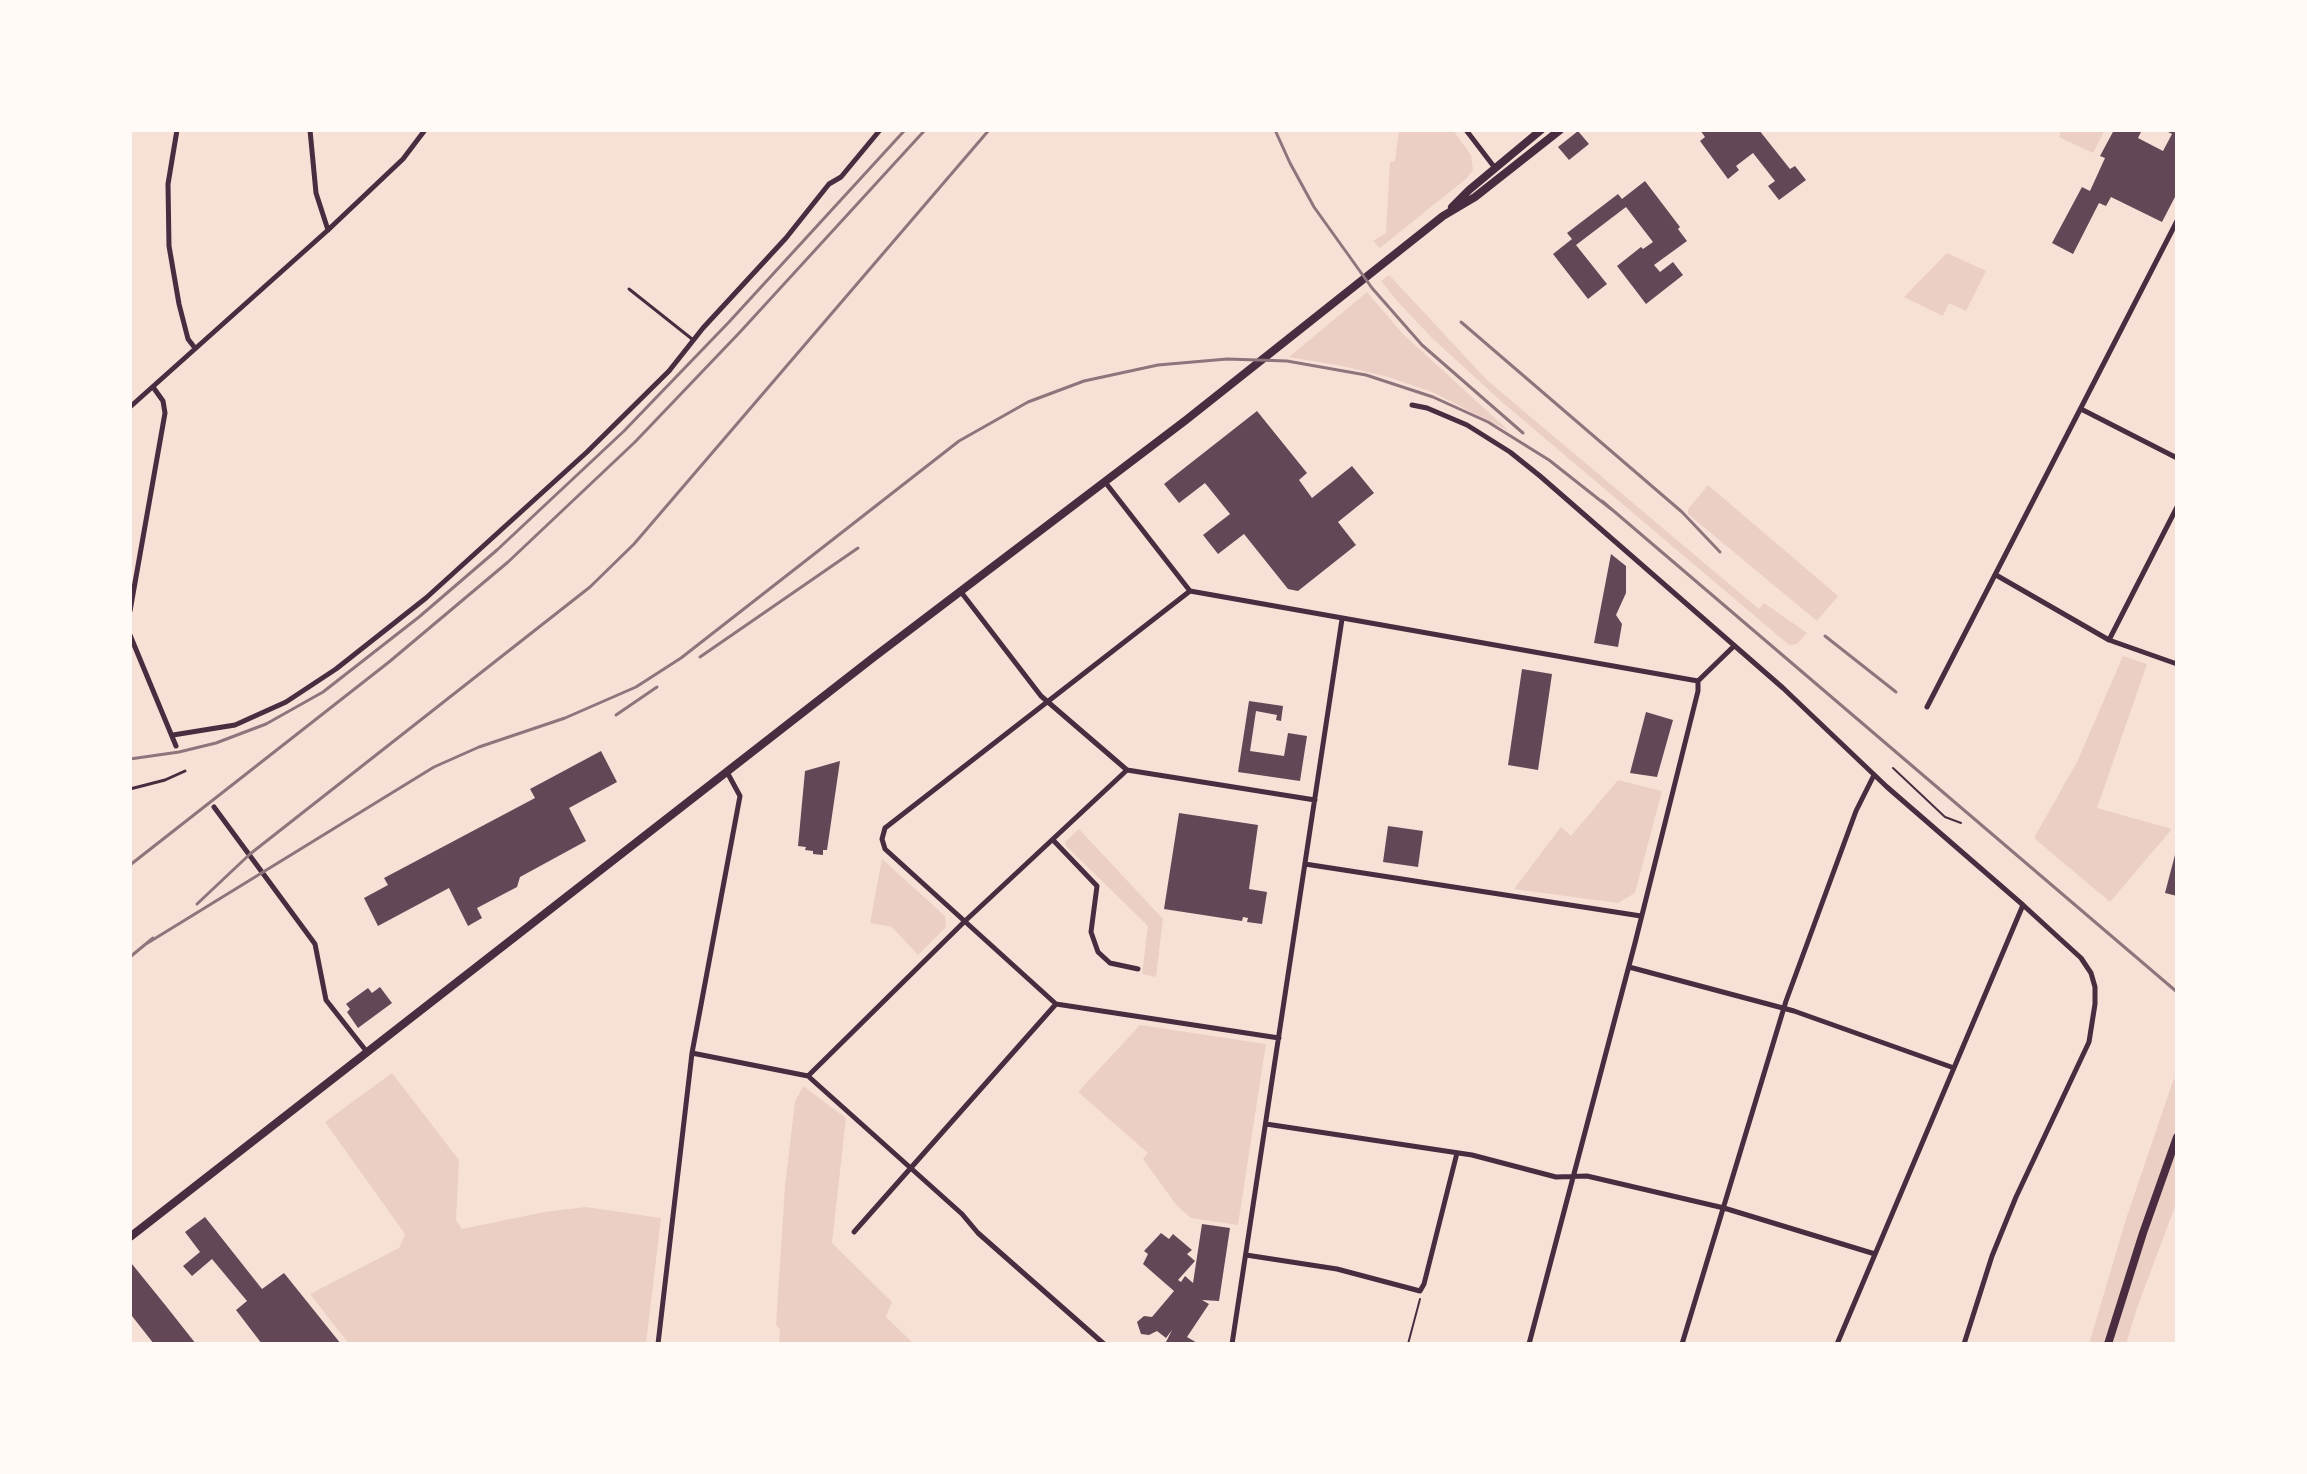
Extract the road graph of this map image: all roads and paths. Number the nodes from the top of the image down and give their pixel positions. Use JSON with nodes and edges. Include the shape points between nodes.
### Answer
{"nodes":[{"id":1,"x":177,"y":130,"type":"edge"},
{"id":2,"x":310,"y":130,"type":"edge"},
{"id":3,"x":425,"y":130,"type":"edge"},
{"id":4,"x":880,"y":130,"type":"edge"},
{"id":5,"x":1466,"y":130,"type":"edge"},
{"id":6,"x":1541,"y":130,"type":"edge"},
{"id":7,"x":1560,"y":130,"type":"edge"},
{"id":8,"x":1495,"y":168,"type":"junction"},
{"id":9,"x":1443,"y":216,"type":"junction"},
{"id":10,"x":2177,"y":221,"type":"edge"},
{"id":11,"x":328,"y":230,"type":"junction"},
{"id":12,"x":629,"y":289,"type":"dead end"},
{"id":13,"x":693,"y":340,"type":"junction"},
{"id":14,"x":195,"y":348,"type":"junction"},
{"id":15,"x":153,"y":387,"type":"junction"},
{"id":16,"x":1412,"y":405,"type":"dead end"},
{"id":17,"x":130,"y":407,"type":"edge"},
{"id":18,"x":2081,"y":409,"type":"junction"},
{"id":19,"x":2177,"y":458,"type":"edge"},
{"id":20,"x":1104,"y":481,"type":"junction"},
{"id":21,"x":2177,"y":507,"type":"edge"},
{"id":22,"x":1996,"y":575,"type":"junction"},
{"id":23,"x":961,"y":591,"type":"junction"},
{"id":24,"x":1190,"y":591,"type":"junction"},
{"id":25,"x":130,"y":611,"type":"edge"},
{"id":26,"x":1342,"y":619,"type":"junction"},
{"id":27,"x":130,"y":635,"type":"edge"},
{"id":28,"x":2109,"y":640,"type":"junction"},
{"id":29,"x":1735,"y":646,"type":"junction"},
{"id":30,"x":2177,"y":664,"type":"edge"},
{"id":31,"x":1698,"y":681,"type":"junction"},
{"id":32,"x":1047,"y":701,"type":"junction"},
{"id":33,"x":1927,"y":707,"type":"dead end"},
{"id":34,"x":173,"y":735,"type":"junction"},
{"id":35,"x":176,"y":746,"type":"dead end"},
{"id":36,"x":1893,"y":768,"type":"dead end"},
{"id":37,"x":1127,"y":770,"type":"junction"},
{"id":38,"x":185,"y":771,"type":"dead end"},
{"id":39,"x":727,"y":772,"type":"junction"},
{"id":40,"x":1874,"y":775,"type":"junction"},
{"id":41,"x":130,"y":789,"type":"edge"},
{"id":42,"x":1315,"y":800,"type":"junction"},
{"id":43,"x":214,"y":807,"type":"dead end"},
{"id":44,"x":1961,"y":823,"type":"dead end"},
{"id":45,"x":1053,"y":840,"type":"junction"},
{"id":46,"x":1305,"y":864,"type":"junction"},
{"id":47,"x":2023,"y":905,"type":"junction"},
{"id":48,"x":1641,"y":916,"type":"junction"},
{"id":49,"x":964,"y":922,"type":"junction"},
{"id":50,"x":1629,"y":967,"type":"junction"},
{"id":51,"x":1138,"y":969,"type":"dead end"},
{"id":52,"x":1056,"y":1004,"type":"junction"},
{"id":53,"x":1783,"y":1008,"type":"junction"},
{"id":54,"x":1279,"y":1038,"type":"junction"},
{"id":55,"x":368,"y":1052,"type":"junction"},
{"id":56,"x":692,"y":1053,"type":"junction"},
{"id":57,"x":1954,"y":1068,"type":"junction"},
{"id":58,"x":808,"y":1076,"type":"junction"},
{"id":59,"x":1266,"y":1124,"type":"junction"},
{"id":60,"x":2177,"y":1137,"type":"edge"},
{"id":61,"x":1457,"y":1153,"type":"junction"},
{"id":62,"x":909,"y":1168,"type":"junction"},
{"id":63,"x":1573,"y":1177,"type":"junction"},
{"id":64,"x":1724,"y":1208,"type":"junction"},
{"id":65,"x":854,"y":1232,"type":"dead end"},
{"id":66,"x":130,"y":1237,"type":"edge"},
{"id":67,"x":1875,"y":1254,"type":"junction"},
{"id":68,"x":1246,"y":1255,"type":"junction"},
{"id":69,"x":1420,"y":1291,"type":"junction"},
{"id":70,"x":658,"y":1344,"type":"edge"},
{"id":71,"x":1104,"y":1344,"type":"edge"},
{"id":72,"x":1232,"y":1344,"type":"edge"},
{"id":73,"x":1408,"y":1344,"type":"edge"},
{"id":74,"x":1529,"y":1344,"type":"edge"},
{"id":75,"x":1682,"y":1344,"type":"edge"},
{"id":76,"x":1837,"y":1344,"type":"edge"},
{"id":77,"x":1964,"y":1344,"type":"edge"},
{"id":78,"x":2108,"y":1344,"type":"edge"}],
"edges":[{"from":1,"to":14,"type":"street","via":[[168,184],[169,246],[179,304]]},
{"from":2,"to":11,"type":"street","via":[[316,193]]},
{"from":3,"to":11,"type":"street","via":[[403,159]]},
{"from":4,"to":13,"type":"street"},
{"from":5,"to":8,"type":"street"},
{"from":6,"to":8,"type":"main road"},
{"from":7,"to":9,"type":"main road"},
{"from":8,"to":9,"type":"main road"},
{"from":9,"to":20,"type":"main road"},
{"from":10,"to":18,"type":"street"},
{"from":11,"to":14,"type":"street"},
{"from":12,"to":13,"type":"lane"},
{"from":13,"to":34,"type":"street","via":[[669,371],[506,528],[336,669],[245,722]]},
{"from":14,"to":15,"type":"street"},
{"from":15,"to":17,"type":"street"},
{"from":15,"to":25,"type":"street","via":[[165,413]]},
{"from":16,"to":29,"type":"street","via":[[1467,425],[1510,452]]},
{"from":18,"to":19,"type":"street"},
{"from":18,"to":22,"type":"street"},
{"from":20,"to":23,"type":"main road"},
{"from":20,"to":24,"type":"street"},
{"from":21,"to":28,"type":"street"},
{"from":22,"to":28,"type":"street"},
{"from":22,"to":33,"type":"street"},
{"from":23,"to":32,"type":"street"},
{"from":23,"to":39,"type":"main road"},
{"from":24,"to":26,"type":"street"},
{"from":24,"to":32,"type":"street"},
{"from":26,"to":31,"type":"street"},
{"from":26,"to":42,"type":"street"},
{"from":27,"to":34,"type":"street"},
{"from":28,"to":30,"type":"street"},
{"from":29,"to":31,"type":"street"},
{"from":29,"to":40,"type":"street"},
{"from":31,"to":48,"type":"street"},
{"from":32,"to":37,"type":"street"},
{"from":32,"to":49,"type":"street","via":[[885,828],[885,849]]},
{"from":34,"to":35,"type":"street"},
{"from":36,"to":44,"type":"path","via":[[1945,817]]},
{"from":37,"to":42,"type":"street"},
{"from":37,"to":45,"type":"street"},
{"from":38,"to":41,"type":"lane"},
{"from":39,"to":55,"type":"main road"},
{"from":39,"to":56,"type":"street","via":[[740,796]]},
{"from":40,"to":47,"type":"street"},
{"from":40,"to":53,"type":"street"},
{"from":42,"to":46,"type":"street"},
{"from":43,"to":55,"type":"street","via":[[315,944],[326,1000]]},
{"from":45,"to":49,"type":"street"},
{"from":45,"to":51,"type":"street","via":[[1097,886],[1091,932],[1098,952],[1110,963]]},
{"from":46,"to":48,"type":"street"},
{"from":46,"to":54,"type":"street"},
{"from":47,"to":57,"type":"street"},
{"from":47,"to":77,"type":"street","via":[[2091,973],[2094,1022],[1992,1256]]},
{"from":48,"to":50,"type":"street"},
{"from":49,"to":52,"type":"street"},
{"from":49,"to":58,"type":"street"},
{"from":50,"to":53,"type":"street"},
{"from":50,"to":63,"type":"street"},
{"from":52,"to":54,"type":"street"},
{"from":52,"to":62,"type":"street"},
{"from":53,"to":57,"type":"street"},
{"from":53,"to":64,"type":"street"},
{"from":54,"to":59,"type":"street"},
{"from":55,"to":66,"type":"main road"},
{"from":56,"to":58,"type":"street"},
{"from":56,"to":70,"type":"street"},
{"from":57,"to":67,"type":"street"},
{"from":58,"to":62,"type":"street"},
{"from":59,"to":61,"type":"street"},
{"from":59,"to":68,"type":"street"},
{"from":60,"to":78,"type":"main road"},
{"from":61,"to":63,"type":"street"},
{"from":61,"to":69,"type":"street"},
{"from":62,"to":65,"type":"street"},
{"from":62,"to":71,"type":"street"},
{"from":63,"to":64,"type":"street"},
{"from":63,"to":74,"type":"street"},
{"from":64,"to":67,"type":"street"},
{"from":64,"to":75,"type":"street"},
{"from":67,"to":76,"type":"street"},
{"from":68,"to":69,"type":"street","via":[[1337,1269]]},
{"from":68,"to":72,"type":"street"},
{"from":69,"to":73,"type":"path"}]}
